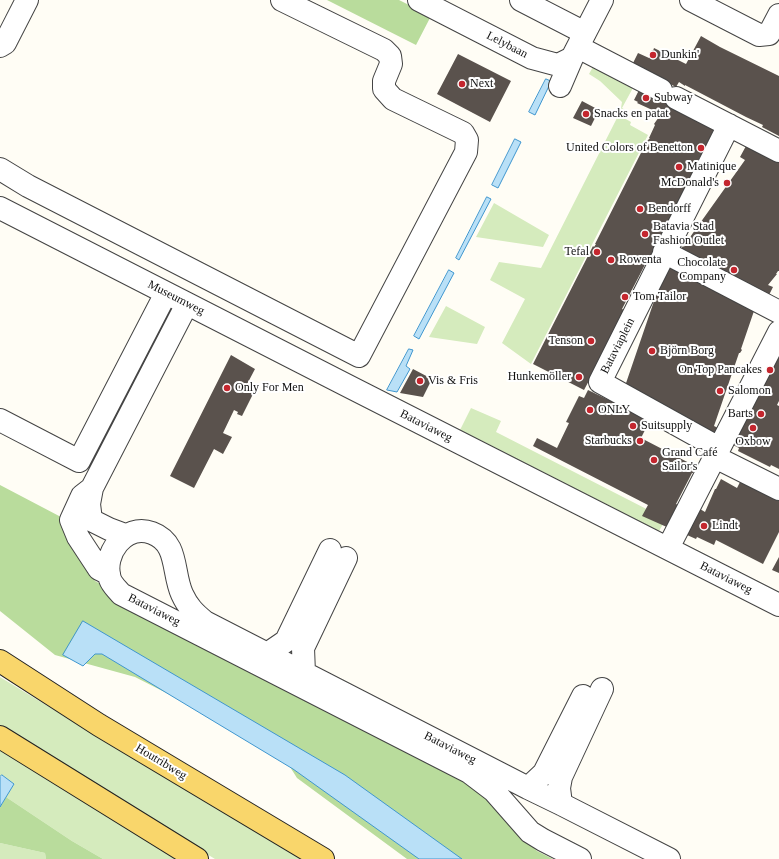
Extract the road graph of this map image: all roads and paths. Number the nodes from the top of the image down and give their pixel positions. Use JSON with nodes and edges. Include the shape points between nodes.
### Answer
{"nodes":[{"id":1,"x":27,"y":0,"type":"edge"},
{"id":2,"x":282,"y":0,"type":"edge"},
{"id":3,"x":419,"y":0,"type":"edge"},
{"id":4,"x":521,"y":0,"type":"edge"},
{"id":5,"x":602,"y":0,"type":"edge"},
{"id":6,"x":691,"y":0,"type":"edge"},
{"id":7,"x":779,"y":14,"type":"edge"},
{"id":8,"x":0,"y":46,"type":"edge"},
{"id":9,"x":579,"y":46,"type":"junction"},
{"id":10,"x":560,"y":86,"type":"dead end"},
{"id":11,"x":729,"y":125,"type":"junction"},
{"id":12,"x":779,"y":150,"type":"edge"},
{"id":13,"x":0,"y":169,"type":"edge"},
{"id":14,"x":0,"y":208,"type":"edge"},
{"id":15,"x":664,"y":252,"type":"junction"},
{"id":16,"x":201,"y":275,"type":"junction"},
{"id":17,"x":181,"y":301,"type":"junction"},
{"id":18,"x":779,"y":312,"type":"edge"},
{"id":19,"x":779,"y":332,"type":"edge"},
{"id":20,"x":352,"y":388,"type":"joint"},
{"id":21,"x":0,"y":420,"type":"edge"},
{"id":22,"x":717,"y":452,"type":"junction"},
{"id":23,"x":92,"y":488,"type":"junction"},
{"id":24,"x":779,"y":489,"type":"edge"},
{"id":25,"x":125,"y":535,"type":"junction"},
{"id":26,"x":668,"y":548,"type":"junction"},
{"id":27,"x":109,"y":574,"type":"junction"},
{"id":28,"x":779,"y":605,"type":"edge"},
{"id":29,"x":267,"y":654,"type":"junction"},
{"id":30,"x":0,"y":661,"type":"edge"},
{"id":31,"x":304,"y":673,"type":"junction"},
{"id":32,"x":0,"y":737,"type":"edge"},
{"id":33,"x":528,"y":788,"type":"junction"},
{"id":34,"x":561,"y":804,"type":"junction"},
{"id":35,"x":197,"y":859,"type":"edge"},
{"id":36,"x":323,"y":859,"type":"edge"},
{"id":37,"x":580,"y":859,"type":"edge"},
{"id":38,"x":669,"y":859,"type":"edge"}],
"edges":[{"from":1,"to":8,"type":"street","via":[[5,43]]},
{"from":2,"to":16,"type":"street","via":[[384,50],[390,56],[391,64],[384,81],[384,89],[393,99],[463,132],[467,140],[466,152],[359,356]]},
{"from":3,"to":9,"type":"street","name":"Lelybaan","via":[[532,58],[558,65]]},
{"from":4,"to":9,"type":"street"},
{"from":5,"to":9,"type":"street"},
{"from":6,"to":7,"type":"street","via":[[759,35],[769,34]]},
{"from":9,"to":10,"type":"street"},
{"from":9,"to":11,"type":"street"},
{"from":11,"to":12,"type":"street"},
{"from":11,"to":15,"type":"street","name":"Bataviaplein"},
{"from":13,"to":16,"type":"street"},
{"from":14,"to":17,"type":"street","name":"Museumweg"},
{"from":15,"to":18,"type":"street"},
{"from":15,"to":22,"type":"street","name":"Bataviaplein","via":[[600,382]]},
{"from":16,"to":17,"type":"street"},
{"from":17,"to":20,"type":"street","name":"Museumweg"},
{"from":17,"to":21,"type":"street","via":[[79,461]]},
{"from":17,"to":23,"type":"street"},
{"from":19,"to":22,"type":"street"},
{"from":20,"to":26,"type":"street","name":"Bataviaweg"},
{"from":22,"to":24,"type":"street"},
{"from":22,"to":26,"type":"street"},
{"from":23,"to":25,"type":"street","via":[[88,504],[91,520]]},
{"from":23,"to":27,"type":"street","via":[[82,496],[71,520],[78,537],[99,569]]},
{"from":25,"to":27,"type":"street","via":[[117,543],[112,555],[108,565]]},
{"from":25,"to":29,"type":"street","name":"Bataviaweg","via":[[143,531],[160,537],[169,546],[174,558],[181,593],[190,609],[205,622]]},
{"from":26,"to":28,"type":"street","name":"Bataviaweg"},
{"from":27,"to":37,"type":"street","name":"Bataviaweg","via":[[121,594],[469,772],[494,791],[530,832]]},
{"from":29,"to":31,"type":"street","name":"Bataviaweg"},
{"from":29,"to":31,"type":"street","via":[[286,641],[338,554],[303,648]]},
{"from":30,"to":36,"type":"main road","name":"Houtribweg","via":[[99,725]]},
{"from":31,"to":33,"type":"street","name":"Bataviaweg"},
{"from":32,"to":35,"type":"main road"},
{"from":33,"to":34,"type":"street","name":"Bataviaweg"},
{"from":33,"to":34,"type":"street","via":[[544,773],[596,686],[561,777]]},
{"from":34,"to":38,"type":"street","name":"Bataviaweg"}]}
